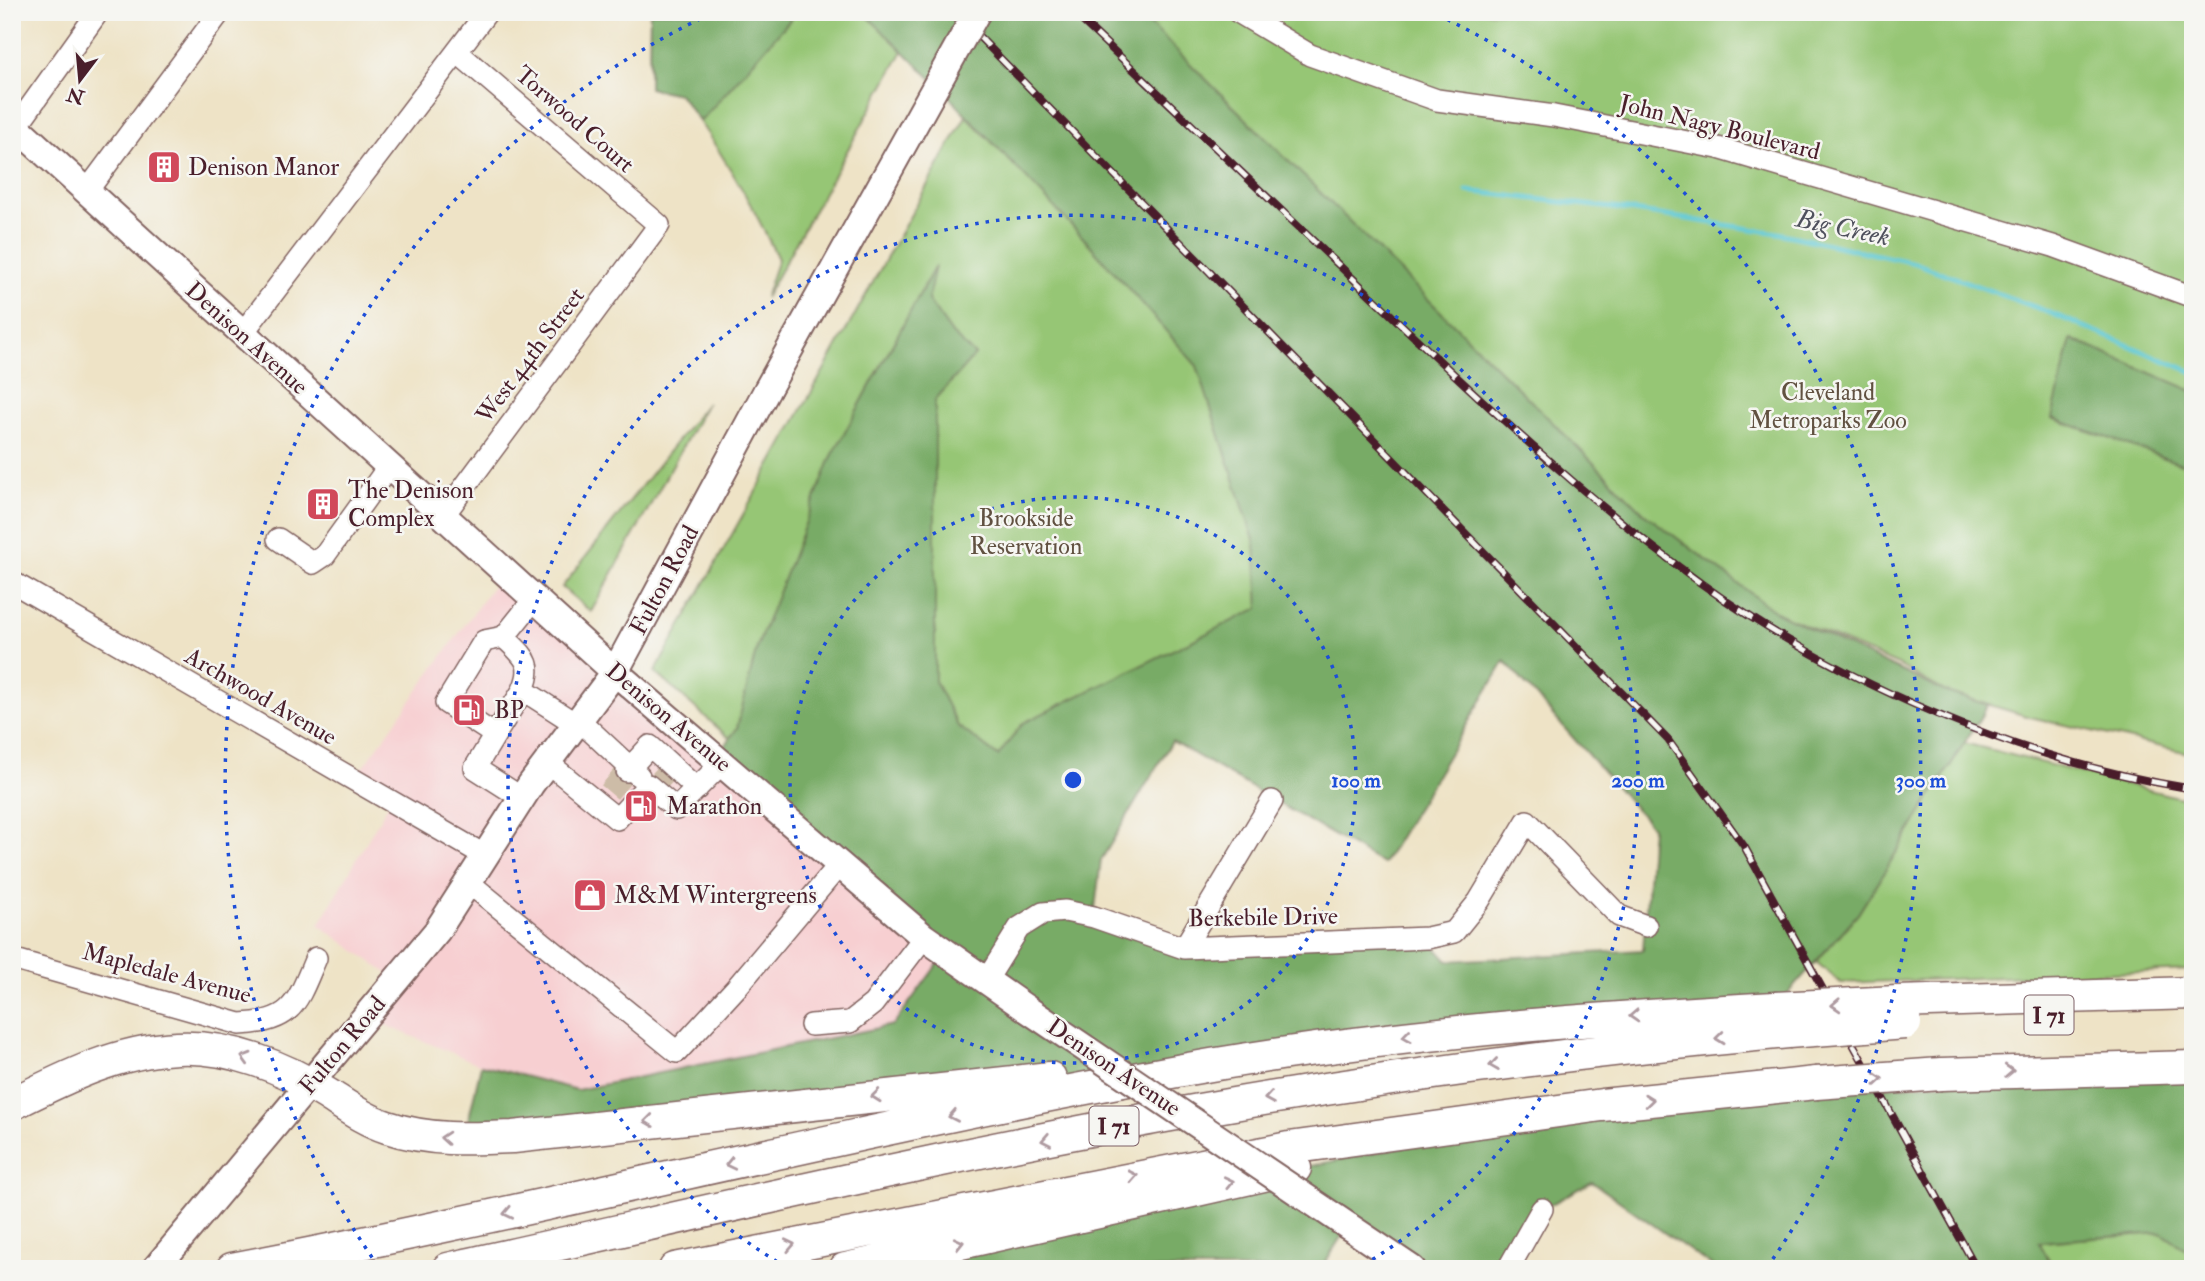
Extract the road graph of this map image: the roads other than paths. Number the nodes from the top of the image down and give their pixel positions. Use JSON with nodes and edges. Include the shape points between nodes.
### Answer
{"nodes":[{"id":1,"x":98,"y":12,"type":"edge"},
{"id":2,"x":220,"y":12,"type":"edge"},
{"id":3,"x":487,"y":12,"type":"edge"},
{"id":4,"x":977,"y":12,"type":"edge"},
{"id":5,"x":1238,"y":12,"type":"edge"},
{"id":6,"x":457,"y":52,"type":"junction"},
{"id":7,"x":14,"y":125,"type":"edge"},
{"id":8,"x":87,"y":191,"type":"junction"},
{"id":9,"x":659,"y":225,"type":"joint"},
{"id":10,"x":2193,"y":297,"type":"edge"},
{"id":11,"x":242,"y":334,"type":"junction"},
{"id":12,"x":389,"y":466,"type":"junction"},
{"id":13,"x":443,"y":516,"type":"junction"},
{"id":14,"x":278,"y":539,"type":"dead end"},
{"id":15,"x":12,"y":582,"type":"edge"},
{"id":16,"x":536,"y":597,"type":"junction"},
{"id":17,"x":504,"y":637,"type":"junction"},
{"id":18,"x":615,"y":672,"type":"junction"},
{"id":19,"x":523,"y":690,"type":"junction"},
{"id":20,"x":671,"y":720,"type":"junction"},
{"id":21,"x":577,"y":722,"type":"junction"},
{"id":22,"x":495,"y":735,"type":"junction"},
{"id":23,"x":547,"y":762,"type":"junction"},
{"id":24,"x":723,"y":762,"type":"junction"},
{"id":25,"x":642,"y":766,"type":"junction"},
{"id":26,"x":686,"y":792,"type":"junction"},
{"id":27,"x":522,"y":798,"type":"junction"},
{"id":28,"x":1272,"y":802,"type":"dead end"},
{"id":29,"x":484,"y":855,"type":"junction"},
{"id":30,"x":840,"y":864,"type":"junction"},
{"id":31,"x":468,"y":882,"type":"junction"},
{"id":32,"x":1646,"y":926,"type":"dead end"},
{"id":33,"x":924,"y":937,"type":"junction"},
{"id":34,"x":1184,"y":948,"type":"junction"},
{"id":35,"x":316,"y":958,"type":"dead end"},
{"id":36,"x":12,"y":959,"type":"edge"},
{"id":37,"x":986,"y":981,"type":"junction"},
{"id":38,"x":2193,"y":993,"type":"edge"},
{"id":39,"x":1901,"y":1012,"type":"junction"},
{"id":40,"x":2193,"y":1012,"type":"edge"},
{"id":41,"x":1782,"y":1020,"type":"junction"},
{"id":42,"x":811,"y":1025,"type":"dead end"},
{"id":43,"x":1212,"y":1065,"type":"junction"},
{"id":44,"x":2193,"y":1066,"type":"edge"},
{"id":45,"x":309,"y":1083,"type":"junction"},
{"id":46,"x":12,"y":1104,"type":"edge"},
{"id":47,"x":1602,"y":1105,"type":"junction"},
{"id":48,"x":1542,"y":1209,"type":"dead end"},
{"id":49,"x":155,"y":1269,"type":"edge"},
{"id":50,"x":232,"y":1269,"type":"edge"},
{"id":51,"x":448,"y":1269,"type":"edge"},
{"id":52,"x":675,"y":1269,"type":"edge"},
{"id":53,"x":845,"y":1269,"type":"edge"},
{"id":54,"x":1412,"y":1269,"type":"edge"},
{"id":55,"x":1508,"y":1269,"type":"edge"}],
"edges":[{"from":1,"to":7,"type":"street"},
{"from":2,"to":8,"type":"street"},
{"from":3,"to":6,"type":"street"},
{"from":4,"to":18,"type":"main road","name":"Fulton Road","bridge":true},
{"from":5,"to":10,"type":"street","name":"John Nagy Boulevard","via":[[1310,55],[1437,100],[1553,116],[1718,148],[2053,246]]},
{"from":6,"to":9,"type":"street","name":"Torwood Court"},
{"from":6,"to":11,"type":"street"},
{"from":7,"to":8,"type":"main road","name":"Denison Avenue"},
{"from":8,"to":11,"type":"main road","name":"Denison Avenue"},
{"from":9,"to":13,"type":"street","name":"West 44th Street"},
{"from":11,"to":12,"type":"main road","name":"Denison Avenue"},
{"from":12,"to":13,"type":"main road","name":"Denison Avenue"},
{"from":12,"to":14,"type":"street","via":[[325,555],[313,563]]},
{"from":13,"to":16,"type":"main road","name":"Denison Avenue"},
{"from":15,"to":29,"type":"street","name":"Archwood Avenue"},
{"from":16,"to":17,"type":"street"},
{"from":16,"to":18,"type":"main road","name":"Denison Avenue"},
{"from":17,"to":19,"type":"street","via":[[528,663],[530,674]]},
{"from":17,"to":22,"type":"street","via":[[484,641],[446,703]]},
{"from":18,"to":20,"type":"main road","name":"Denison Avenue"},
{"from":18,"to":21,"type":"main road","name":"Fulton Road"},
{"from":19,"to":21,"type":"street"},
{"from":19,"to":22,"type":"street"},
{"from":20,"to":24,"type":"main road","name":"Denison Avenue"},
{"from":20,"to":25,"type":"street"},
{"from":21,"to":23,"type":"main road","name":"Fulton Road"},
{"from":21,"to":25,"type":"street"},
{"from":22,"to":27,"type":"street","via":[[475,768]]},
{"from":23,"to":25,"type":"street","via":[[604,798],[617,819]]},
{"from":23,"to":27,"type":"main road","name":"Fulton Road"},
{"from":24,"to":26,"type":"street"},
{"from":24,"to":30,"type":"main road","name":"Denison Avenue"},
{"from":25,"to":26,"type":"street"},
{"from":25,"to":26,"type":"street","via":[[676,809]]},
{"from":27,"to":29,"type":"main road","name":"Fulton Road"},
{"from":28,"to":34,"type":"street"},
{"from":29,"to":31,"type":"main road","name":"Fulton Road"},
{"from":30,"to":31,"type":"street","via":[[677,1052]]},
{"from":30,"to":33,"type":"main road","name":"Denison Avenue"},
{"from":31,"to":45,"type":"main road","name":"Fulton Road","via":[[425,948]]},
{"from":32,"to":34,"type":"street","name":"Berkebile Drive","via":[[1619,916],[1527,821],[1479,901],[1454,932],[1427,938]]},
{"from":33,"to":37,"type":"main road","name":"Denison Avenue"},
{"from":33,"to":42,"type":"street","via":[[873,1004],[850,1022]]},
{"from":34,"to":37,"type":"street","name":"Berkebile Drive","via":[[1094,917],[1065,911],[1043,913],[1019,928]]},
{"from":35,"to":36,"type":"street","name":"Mapledale Avenue","via":[[296,1004],[266,1023],[240,1024]]},
{"from":37,"to":54,"type":"main road","name":"Denison Avenue","bridge":true},
{"from":38,"to":39,"type":"highway"},
{"from":39,"to":40,"type":"highway","number":"I 71"},
{"from":39,"to":41,"type":"highway","one_way":true,"bridge":true},
{"from":41,"to":43,"type":"highway","one_way":true,"via":[[1433,1032]]},
{"from":41,"to":51,"type":"highway","number":"I 71","one_way":true,"via":[[1204,1109]]},
{"from":43,"to":45,"type":"highway","one_way":true,"via":[[464,1140],[384,1127]]},
{"from":43,"to":50,"type":"highway","one_way":true,"via":[[856,1135]]},
{"from":47,"to":44,"type":"highway","number":"I 71","one_way":true,"bridge":true,"via":[[1941,1074]]},
{"from":45,"to":46,"type":"highway","one_way":true,"via":[[227,1053],[177,1048],[118,1058]]},
{"from":45,"to":49,"type":"main road","name":"Fulton Road"},
{"from":52,"to":47,"type":"highway","number":"I 71","one_way":true,"via":[[1289,1148]]},
{"from":53,"to":47,"type":"highway","one_way":true},
{"from":48,"to":55,"type":"street"}]}
